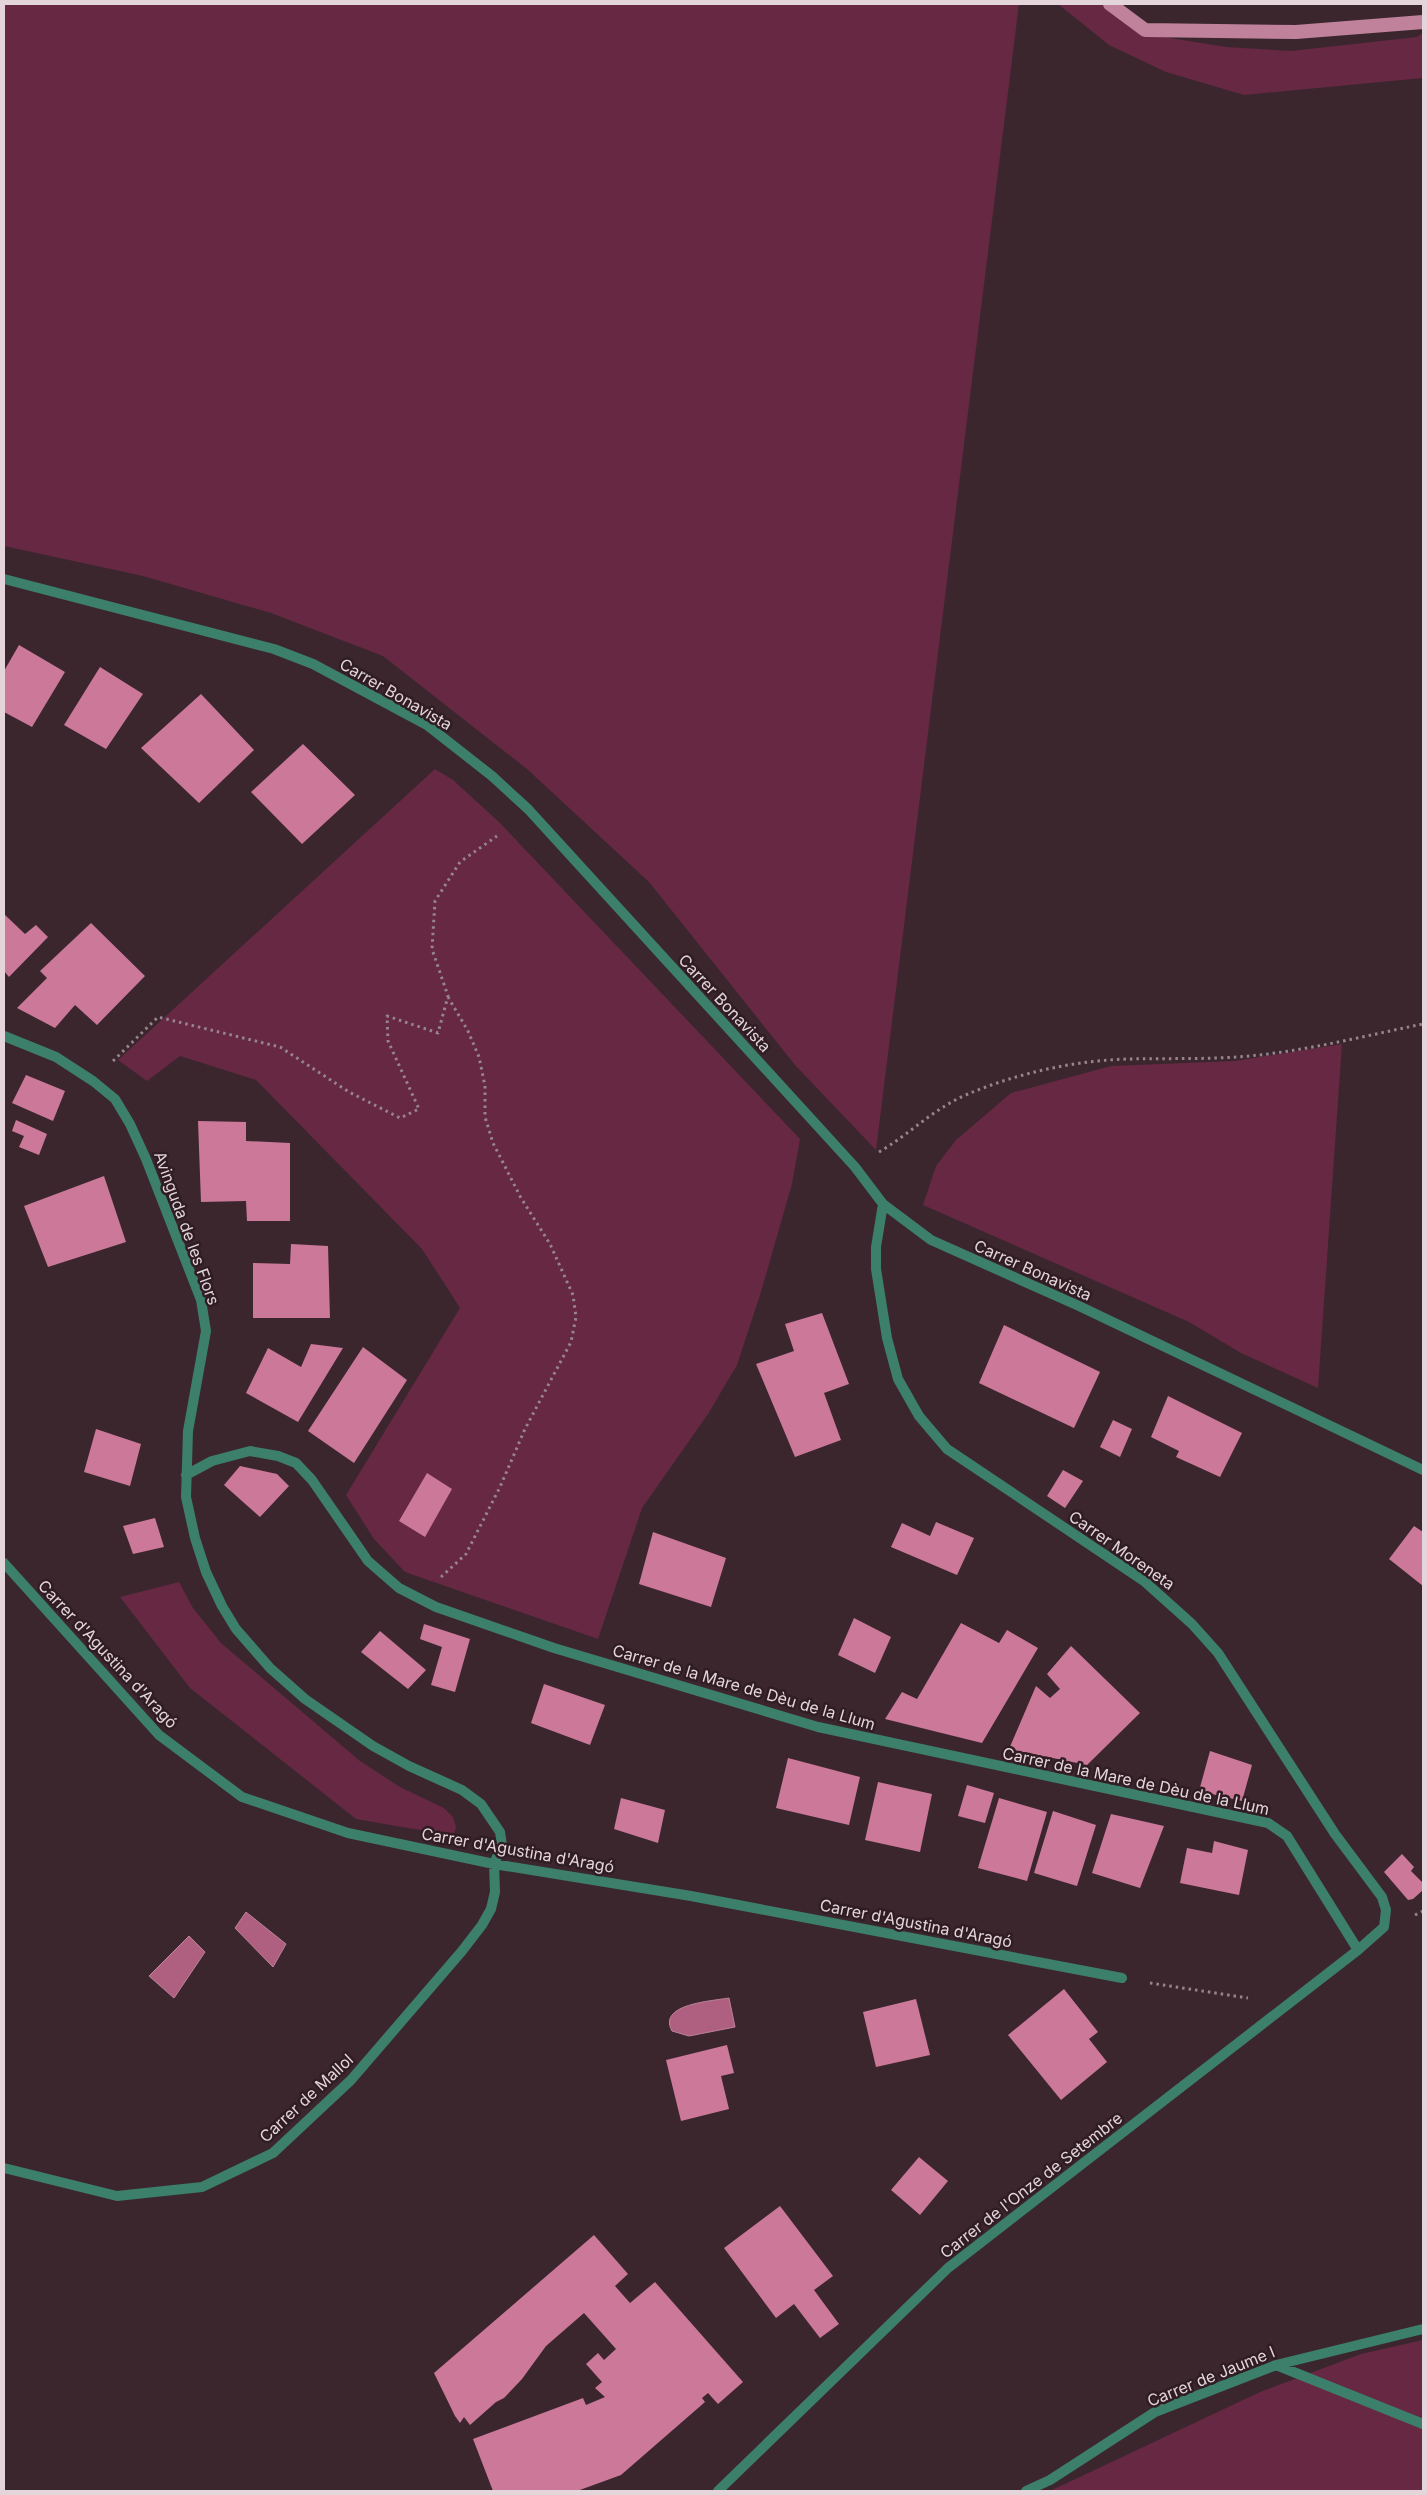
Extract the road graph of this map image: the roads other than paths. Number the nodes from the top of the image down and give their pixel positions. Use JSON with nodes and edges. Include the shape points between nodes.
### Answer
{"nodes":[{"id":1,"x":4,"y":579,"type":"edge"},
{"id":2,"x":4,"y":1036,"type":"edge"},
{"id":3,"x":883,"y":1204,"type":"junction"},
{"id":4,"x":1423,"y":1470,"type":"edge"},
{"id":5,"x":186,"y":1475,"type":"junction"},
{"id":6,"x":4,"y":1563,"type":"edge"},
{"id":7,"x":494,"y":1864,"type":"junction"},
{"id":8,"x":1384,"y":1927,"type":"joint"},
{"id":9,"x":1358,"y":1950,"type":"junction"},
{"id":10,"x":1122,"y":1978,"type":"road end"},
{"id":11,"x":4,"y":2168,"type":"edge"},
{"id":12,"x":1423,"y":2329,"type":"edge"},
{"id":13,"x":1276,"y":2365,"type":"junction"},
{"id":14,"x":1423,"y":2424,"type":"edge"},
{"id":15,"x":718,"y":2491,"type":"edge"},
{"id":16,"x":1026,"y":2491,"type":"edge"}],
"edges":[{"from":1,"to":3,"type":"street","name":"Carrer Bonavista","via":[[274,649],[313,664],[427,725],[459,748],[528,809],[855,1167]]},
{"from":2,"to":5,"type":"street","name":"Avinguda de les Flors","via":[[56,1057],[93,1081],[114,1099],[130,1124],[201,1300],[206,1331],[188,1431]]},
{"from":3,"to":4,"type":"street","name":"Carrer Bonavista","via":[[930,1240],[1079,1306]]},
{"from":3,"to":8,"type":"street","name":"Carrer Moreneta","via":[[876,1269],[887,1338],[898,1379],[919,1416],[947,1449],[1144,1581],[1192,1624],[1218,1653],[1335,1834],[1382,1897],[1386,1910]]},
{"from":5,"to":7,"type":"street","name":"Avinguda de les Flors","via":[[186,1497],[206,1572],[236,1629],[287,1685],[328,1716],[373,1746],[462,1790],[481,1804],[500,1832],[502,1846]]},
{"from":5,"to":9,"type":"street","name":"Carrer de la Mare de Dèu de la Llum","via":[[212,1461],[250,1450],[296,1463],[312,1480],[368,1561],[399,1588],[436,1607],[554,1648],[818,1727],[1268,1823],[1287,1836]]},
{"from":6,"to":7,"type":"street","name":"Carrer d'Agustina d'Aragó","via":[[160,1735],[242,1797],[348,1833]]},
{"from":7,"to":10,"type":"street","name":"Carrer d'Agustina d'Aragó","via":[[691,1896]]},
{"from":7,"to":11,"type":"street","name":"Carrer de Mallol","via":[[495,1892],[491,1909],[462,1951],[351,2080],[272,2153],[202,2186],[118,2196]]},
{"from":8,"to":9,"type":"street","name":"Carrer de l'Onze de Setembre"},
{"from":9,"to":15,"type":"street","name":"Carrer de l'Onze de Setembre","via":[[948,2268]]},
{"from":12,"to":13,"type":"street","name":"Carrer de Jaume I"},
{"from":13,"to":14,"type":"street"},
{"from":13,"to":16,"type":"street","name":"Carrer de Jaume I","via":[[1155,2412],[1050,2480]]}]}
